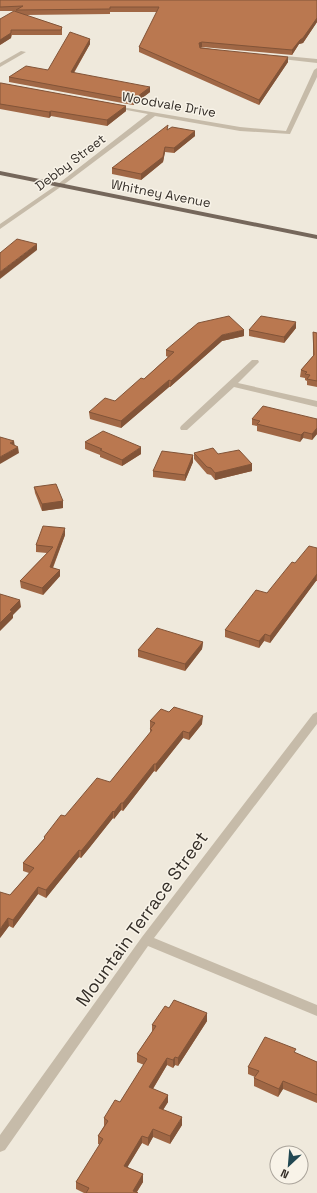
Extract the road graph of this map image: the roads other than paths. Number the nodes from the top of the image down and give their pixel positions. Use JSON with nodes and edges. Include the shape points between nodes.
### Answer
{"nodes":[{"id":1,"x":23,"y":52,"type":"dead end"},
{"id":2,"x":271,"y":56,"type":"edge"},
{"id":3,"x":317,"y":60,"type":"edge"},
{"id":4,"x":0,"y":65,"type":"edge"},
{"id":5,"x":317,"y":70,"type":"edge"},
{"id":6,"x":106,"y":105,"type":"edge"},
{"id":7,"x":153,"y":114,"type":"junction"},
{"id":8,"x":0,"y":173,"type":"edge"},
{"id":9,"x":60,"y":185,"type":"junction"},
{"id":10,"x":0,"y":227,"type":"edge"},
{"id":11,"x":317,"y":237,"type":"edge"},
{"id":12,"x":256,"y":362,"type":"dead end"},
{"id":13,"x":232,"y":384,"type":"junction"},
{"id":14,"x":317,"y":404,"type":"edge"},
{"id":15,"x":184,"y":428,"type":"dead end"},
{"id":16,"x":317,"y":716,"type":"edge"},
{"id":17,"x":146,"y":940,"type":"junction"},
{"id":18,"x":317,"y":1011,"type":"edge"},
{"id":19,"x":0,"y":1146,"type":"edge"}],
"edges":[{"from":1,"to":4,"type":"street"},
{"from":2,"to":3,"type":"street"},
{"from":5,"to":7,"type":"street","name":"Woodvale Drive","via":[[288,132],[240,129]]},
{"from":6,"to":7,"type":"street","name":"Woodvale Drive"},
{"from":7,"to":9,"type":"street","name":"Debby Street"},
{"from":8,"to":9,"type":"main road","name":"Whitney Avenue"},
{"from":9,"to":10,"type":"street","name":"Debby Street"},
{"from":9,"to":11,"type":"main road","name":"Whitney Avenue"},
{"from":12,"to":13,"type":"street"},
{"from":13,"to":14,"type":"street"},
{"from":13,"to":15,"type":"street"},
{"from":16,"to":17,"type":"street","name":"Mountain Terrace Street"},
{"from":17,"to":18,"type":"street"},
{"from":17,"to":19,"type":"street","name":"Mountain Terrace Street"}]}
